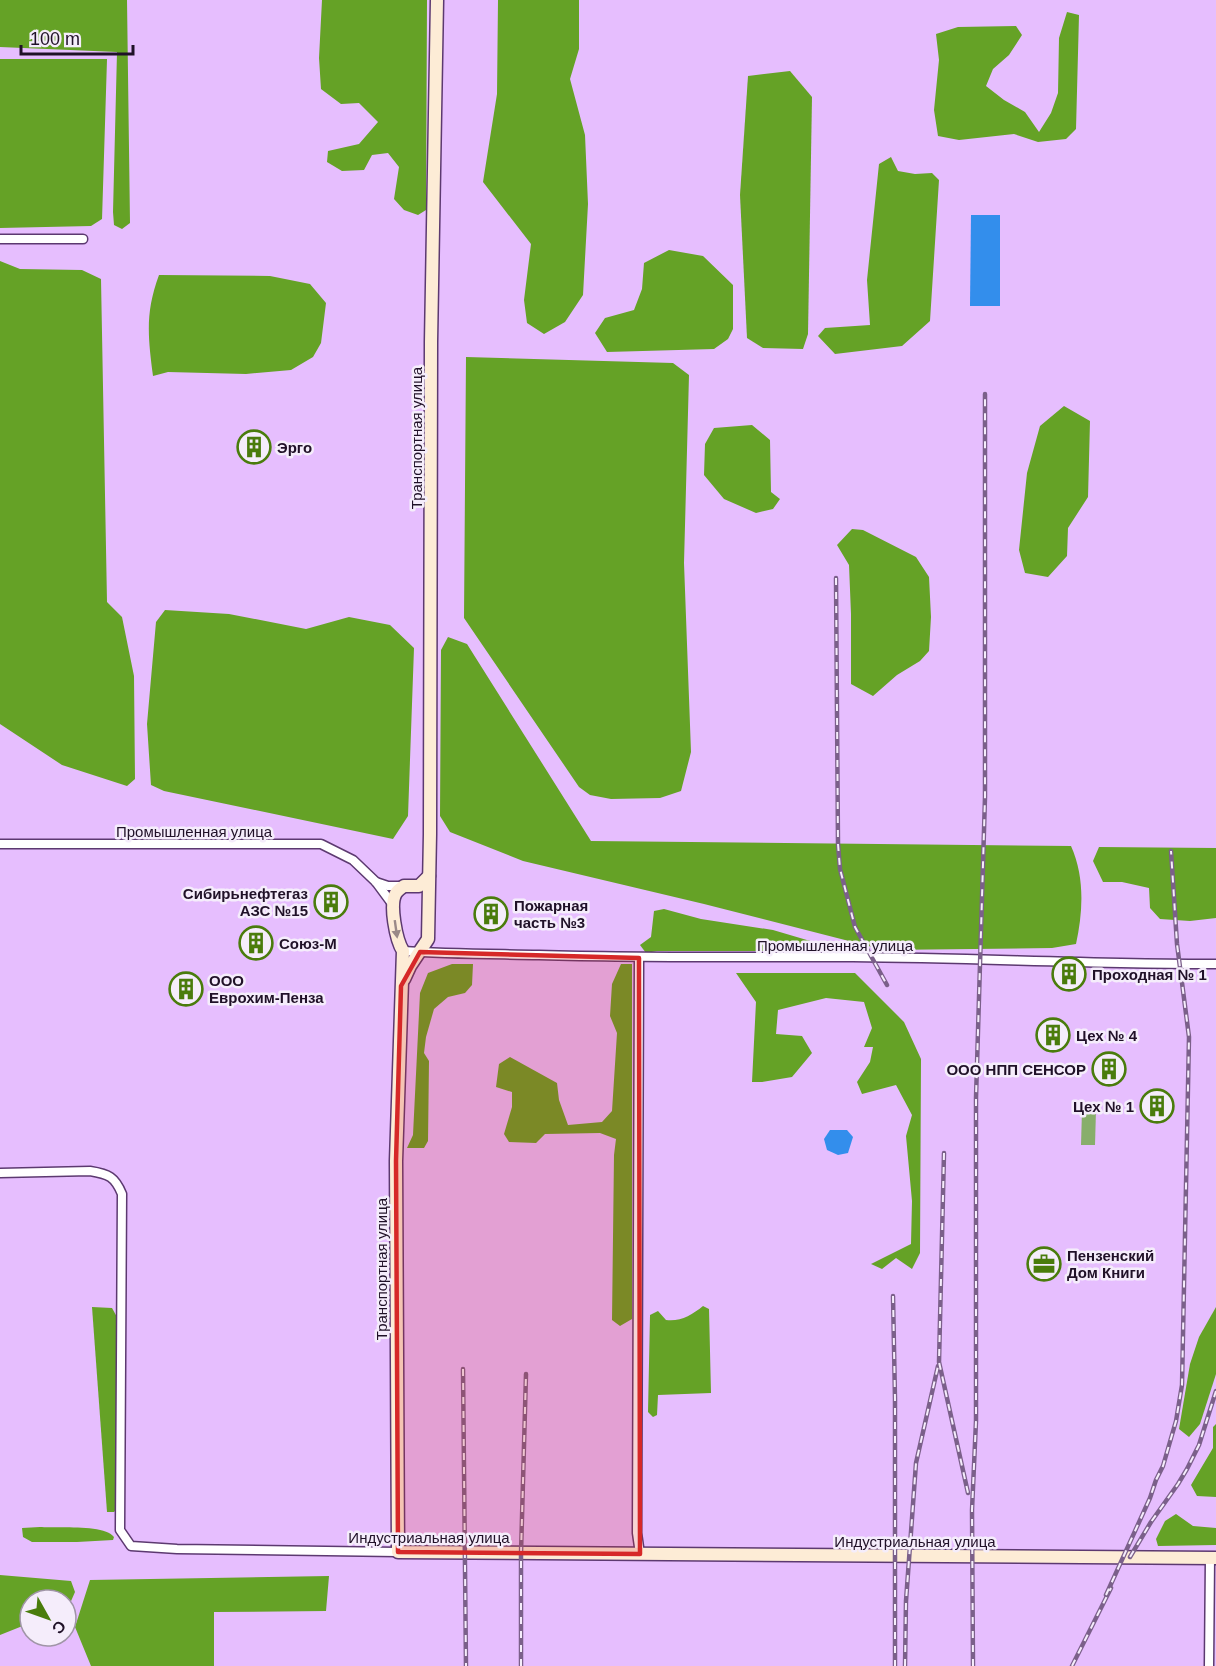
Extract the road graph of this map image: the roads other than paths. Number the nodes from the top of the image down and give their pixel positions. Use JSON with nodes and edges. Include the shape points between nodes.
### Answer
{"nodes":[{"id":1,"x":437,"y":0,"type":"edge"},
{"id":2,"x":0,"y":239,"type":"edge"},
{"id":3,"x":83,"y":239,"type":"dead end"},
{"id":4,"x":0,"y":844,"type":"edge"},
{"id":5,"x":429,"y":876,"type":"junction"},
{"id":6,"x":376,"y":882,"type":"junction"},
{"id":7,"x":404,"y":886,"type":"junction"},
{"id":8,"x":419,"y":886,"type":"junction"},
{"id":9,"x":429,"y":896,"type":"junction"},
{"id":10,"x":393,"y":905,"type":"junction"},
{"id":11,"x":428,"y":939,"type":"junction"},
{"id":12,"x":403,"y":951,"type":"junction"},
{"id":13,"x":420,"y":952,"type":"junction"},
{"id":14,"x":453,"y":954,"type":"junction"},
{"id":15,"x":639,"y":957,"type":"junction"},
{"id":16,"x":1216,"y":964,"type":"edge"},
{"id":17,"x":401,"y":986,"type":"junction"},
{"id":18,"x":0,"y":1173,"type":"edge"},
{"id":19,"x":398,"y":1552,"type":"junction"},
{"id":20,"x":640,"y":1554,"type":"junction"},
{"id":21,"x":1213,"y":1558,"type":"edge"},
{"id":22,"x":1209,"y":1666,"type":"edge"}],
"edges":[{"from":1,"to":5,"type":"street","name":"Транспортная улица"},
{"from":2,"to":3,"type":"street"},
{"from":4,"to":6,"type":"street","name":"Промышленная улица","via":[[321,844],[353,860]]},
{"from":5,"to":8,"type":"street"},
{"from":5,"to":9,"type":"street","name":"Транспортная улица"},
{"from":6,"to":7,"type":"street"},
{"from":6,"to":10,"type":"street","name":"Промышленная улица"},
{"from":7,"to":8,"type":"street"},
{"from":7,"to":10,"type":"street"},
{"from":8,"to":9,"type":"street"},
{"from":9,"to":11,"type":"street","name":"Транспортная улица"},
{"from":10,"to":12,"type":"street","name":"Транспортная улица","one_way":true,"via":[[398,943]]},
{"from":11,"to":13,"type":"street"},
{"from":11,"to":14,"type":"street"},
{"from":12,"to":13,"type":"street","name":"Промышленная улица"},
{"from":12,"to":17,"type":"street","name":"Транспортная улица"},
{"from":13,"to":14,"type":"street","name":"Промышленная улица"},
{"from":13,"to":17,"type":"street"},
{"from":14,"to":15,"type":"street","name":"Промышленная улица"},
{"from":15,"to":16,"type":"street","name":"Промышленная улица"},
{"from":15,"to":20,"type":"street"},
{"from":17,"to":19,"type":"street","name":"Транспортная улица","via":[[396,1161]]},
{"from":18,"to":19,"type":"street","name":"Индустриальная улица","via":[[98,1172],[117,1182],[122,1194],[120,1530],[131,1546]]},
{"from":19,"to":20,"type":"street","name":"Индустриальная улица"},
{"from":20,"to":21,"type":"street","name":"Индустриальная улица"},
{"from":21,"to":22,"type":"street"}]}
